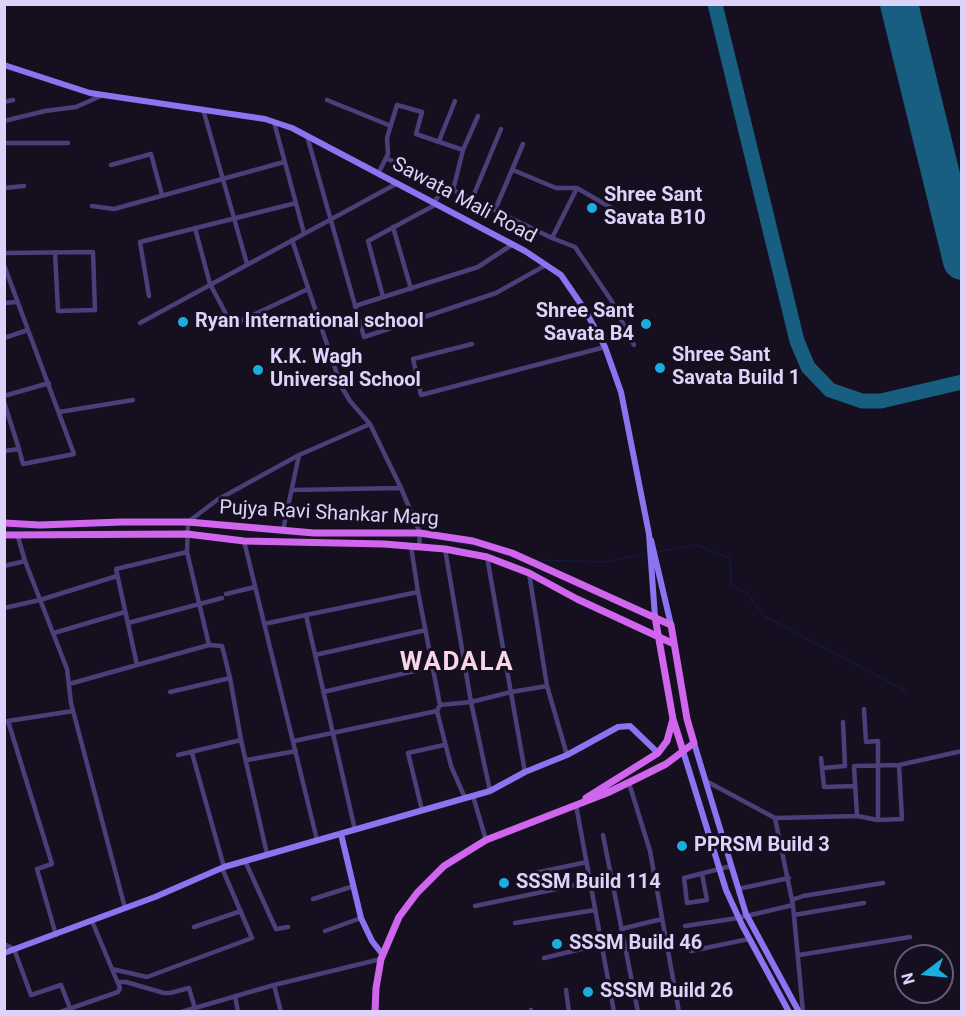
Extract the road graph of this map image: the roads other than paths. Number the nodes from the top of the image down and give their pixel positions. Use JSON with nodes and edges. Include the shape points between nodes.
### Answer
{"nodes":[{"id":1,"x":4,"y":65,"type":"edge"},
{"id":2,"x":105,"y":95,"type":"junction"},
{"id":3,"x":13,"y":100,"type":"dead end"},
{"id":4,"x":327,"y":100,"type":"dead end"},
{"id":5,"x":455,"y":101,"type":"dead end"},
{"id":6,"x":4,"y":102,"type":"edge"},
{"id":7,"x":203,"y":109,"type":"junction"},
{"id":8,"x":478,"y":116,"type":"dead end"},
{"id":9,"x":4,"y":121,"type":"edge"},
{"id":10,"x":274,"y":122,"type":"junction"},
{"id":11,"x":391,"y":126,"type":"junction"},
{"id":12,"x":501,"y":129,"type":"dead end"},
{"id":13,"x":307,"y":136,"type":"junction"},
{"id":14,"x":439,"y":141,"type":"junction"},
{"id":15,"x":4,"y":143,"type":"edge"},
{"id":16,"x":68,"y":143,"type":"dead end"},
{"id":17,"x":523,"y":144,"type":"dead end"},
{"id":18,"x":463,"y":150,"type":"junction"},
{"id":19,"x":386,"y":158,"type":"junction"},
{"id":20,"x":284,"y":162,"type":"junction"},
{"id":21,"x":111,"y":165,"type":"dead end"},
{"id":22,"x":513,"y":170,"type":"junction"},
{"id":23,"x":378,"y":174,"type":"junction"},
{"id":24,"x":222,"y":178,"type":"junction"},
{"id":25,"x":396,"y":184,"type":"junction"},
{"id":26,"x":24,"y":186,"type":"dead end"},
{"id":27,"x":445,"y":186,"type":"junction"},
{"id":28,"x":4,"y":188,"type":"edge"},
{"id":29,"x":576,"y":188,"type":"junction"},
{"id":30,"x":453,"y":190,"type":"junction"},
{"id":31,"x":162,"y":195,"type":"junction"},
{"id":32,"x":472,"y":199,"type":"junction"},
{"id":33,"x":296,"y":203,"type":"junction"},
{"id":34,"x":434,"y":205,"type":"junction"},
{"id":35,"x":92,"y":206,"type":"dead end"},
{"id":36,"x":495,"y":210,"type":"junction"},
{"id":37,"x":615,"y":210,"type":"dead end"},
{"id":38,"x":234,"y":218,"type":"junction"},
{"id":39,"x":331,"y":218,"type":"junction"},
{"id":40,"x":393,"y":227,"type":"junction"},
{"id":41,"x":195,"y":228,"type":"junction"},
{"id":42,"x":304,"y":232,"type":"junction"},
{"id":43,"x":552,"y":237,"type":"junction"},
{"id":44,"x":291,"y":240,"type":"junction"},
{"id":45,"x":513,"y":244,"type":"junction"},
{"id":46,"x":55,"y":252,"type":"junction"},
{"id":47,"x":4,"y":253,"type":"edge"},
{"id":48,"x":247,"y":264,"type":"junction"},
{"id":49,"x":4,"y":265,"type":"edge"},
{"id":50,"x":546,"y":265,"type":"junction"},
{"id":51,"x":210,"y":284,"type":"junction"},
{"id":52,"x":308,"y":289,"type":"junction"},
{"id":53,"x":411,"y":289,"type":"junction"},
{"id":54,"x":149,"y":296,"type":"dead end"},
{"id":55,"x":383,"y":297,"type":"junction"},
{"id":56,"x":17,"y":302,"type":"junction"},
{"id":57,"x":4,"y":303,"type":"edge"},
{"id":58,"x":355,"y":306,"type":"junction"},
{"id":59,"x":140,"y":323,"type":"dead end"},
{"id":60,"x":28,"y":330,"type":"junction"},
{"id":61,"x":4,"y":338,"type":"edge"},
{"id":62,"x":472,"y":344,"type":"dead end"},
{"id":63,"x":634,"y":345,"type":"dead end"},
{"id":64,"x":605,"y":347,"type":"junction"},
{"id":65,"x":49,"y":383,"type":"junction"},
{"id":66,"x":4,"y":396,"type":"edge"},
{"id":67,"x":133,"y":400,"type":"dead end"},
{"id":68,"x":4,"y":402,"type":"edge"},
{"id":69,"x":59,"y":412,"type":"junction"},
{"id":70,"x":370,"y":424,"type":"junction"},
{"id":71,"x":19,"y":449,"type":"junction"},
{"id":72,"x":4,"y":451,"type":"edge"},
{"id":73,"x":298,"y":455,"type":"junction"},
{"id":74,"x":401,"y":488,"type":"junction"},
{"id":75,"x":292,"y":490,"type":"junction"},
{"id":76,"x":188,"y":522,"type":"junction"},
{"id":77,"x":4,"y":524,"type":"edge"},
{"id":78,"x":283,"y":530,"type":"junction"},
{"id":79,"x":420,"y":533,"type":"junction"},
{"id":80,"x":187,"y":534,"type":"junction"},
{"id":81,"x":649,"y":534,"type":"junction"},
{"id":82,"x":4,"y":535,"type":"edge"},
{"id":83,"x":18,"y":537,"type":"junction"},
{"id":84,"x":244,"y":541,"type":"junction"},
{"id":85,"x":415,"y":546,"type":"junction"},
{"id":86,"x":445,"y":549,"type":"junction"},
{"id":87,"x":187,"y":552,"type":"junction"},
{"id":88,"x":487,"y":557,"type":"junction"},
{"id":89,"x":25,"y":561,"type":"junction"},
{"id":90,"x":4,"y":566,"type":"edge"},
{"id":91,"x":528,"y":573,"type":"junction"},
{"id":92,"x":117,"y":576,"type":"junction"},
{"id":93,"x":255,"y":587,"type":"junction"},
{"id":94,"x":418,"y":592,"type":"junction"},
{"id":95,"x":40,"y":600,"type":"junction"},
{"id":96,"x":200,"y":604,"type":"junction"},
{"id":97,"x":4,"y":608,"type":"edge"},
{"id":98,"x":125,"y":612,"type":"junction"},
{"id":99,"x":306,"y":615,"type":"junction"},
{"id":100,"x":655,"y":617,"type":"junction"},
{"id":101,"x":128,"y":623,"type":"junction"},
{"id":102,"x":264,"y":624,"type":"junction"},
{"id":103,"x":671,"y":625,"type":"junction"},
{"id":104,"x":426,"y":630,"type":"junction"},
{"id":105,"x":54,"y":633,"type":"junction"},
{"id":106,"x":657,"y":635,"type":"junction"},
{"id":107,"x":674,"y":644,"type":"junction"},
{"id":108,"x":210,"y":645,"type":"junction"},
{"id":109,"x":315,"y":655,"type":"junction"},
{"id":110,"x":137,"y":665,"type":"junction"},
{"id":111,"x":432,"y":667,"type":"junction"},
{"id":112,"x":230,"y":678,"type":"junction"},
{"id":113,"x":69,"y":684,"type":"junction"},
{"id":114,"x":547,"y":686,"type":"junction"},
{"id":115,"x":170,"y":692,"type":"dead end"},
{"id":116,"x":324,"y":692,"type":"junction"},
{"id":117,"x":511,"y":692,"type":"junction"},
{"id":118,"x":471,"y":702,"type":"junction"},
{"id":119,"x":440,"y":705,"type":"junction"},
{"id":120,"x":864,"y":709,"type":"dead end"},
{"id":121,"x":73,"y":711,"type":"junction"},
{"id":122,"x":437,"y":711,"type":"junction"},
{"id":123,"x":673,"y":719,"type":"junction"},
{"id":124,"x":843,"y":722,"type":"dead end"},
{"id":125,"x":333,"y":733,"type":"junction"},
{"id":126,"x":241,"y":740,"type":"junction"},
{"id":127,"x":294,"y":741,"type":"junction"},
{"id":128,"x":694,"y":743,"type":"junction"},
{"id":129,"x":444,"y":745,"type":"junction"},
{"id":130,"x":296,"y":751,"type":"junction"},
{"id":131,"x":683,"y":751,"type":"junction"},
{"id":132,"x":962,"y":751,"type":"edge"},
{"id":133,"x":192,"y":753,"type":"junction"},
{"id":134,"x":658,"y":753,"type":"junction"},
{"id":135,"x":178,"y":755,"type":"dead end"},
{"id":136,"x":567,"y":755,"type":"junction"},
{"id":137,"x":821,"y":758,"type":"dead end"},
{"id":138,"x":247,"y":760,"type":"junction"},
{"id":139,"x":878,"y":765,"type":"junction"},
{"id":140,"x":900,"y":765,"type":"junction"},
{"id":141,"x":823,"y":768,"type":"junction"},
{"id":142,"x":525,"y":772,"type":"junction"},
{"id":143,"x":706,"y":781,"type":"junction"},
{"id":144,"x":629,"y":783,"type":"junction"},
{"id":145,"x":855,"y":786,"type":"junction"},
{"id":146,"x":490,"y":791,"type":"junction"},
{"id":147,"x":473,"y":796,"type":"junction"},
{"id":148,"x":465,"y":798,"type":"junction"},
{"id":149,"x":576,"y":804,"type":"junction"},
{"id":150,"x":422,"y":810,"type":"junction"},
{"id":151,"x":857,"y":816,"type":"junction"},
{"id":152,"x":775,"y":818,"type":"junction"},
{"id":153,"x":878,"y":820,"type":"junction"},
{"id":154,"x":355,"y":830,"type":"junction"},
{"id":155,"x":341,"y":834,"type":"junction"},
{"id":156,"x":603,"y":835,"type":"dead end"},
{"id":157,"x":317,"y":840,"type":"junction"},
{"id":158,"x":486,"y":840,"type":"junction"},
{"id":159,"x":267,"y":854,"type":"junction"},
{"id":160,"x":244,"y":861,"type":"junction"},
{"id":161,"x":587,"y":862,"type":"junction"},
{"id":162,"x":731,"y":866,"type":"junction"},
{"id":163,"x":223,"y":867,"type":"junction"},
{"id":164,"x":720,"y":869,"type":"junction"},
{"id":165,"x":535,"y":873,"type":"dead end"},
{"id":166,"x":702,"y":874,"type":"junction"},
{"id":167,"x":789,"y":878,"type":"junction"},
{"id":168,"x":590,"y":882,"type":"junction"},
{"id":169,"x":884,"y":883,"type":"dead end"},
{"id":170,"x":354,"y":886,"type":"junction"},
{"id":171,"x":738,"y":889,"type":"junction"},
{"id":172,"x":313,"y":899,"type":"dead end"},
{"id":173,"x":792,"y":902,"type":"junction"},
{"id":174,"x":864,"y":903,"type":"dead end"},
{"id":175,"x":475,"y":906,"type":"dead end"},
{"id":176,"x":125,"y":909,"type":"junction"},
{"id":177,"x":241,"y":910,"type":"junction"},
{"id":178,"x":595,"y":910,"type":"junction"},
{"id":179,"x":746,"y":914,"type":"junction"},
{"id":180,"x":794,"y":915,"type":"junction"},
{"id":181,"x":361,"y":918,"type":"junction"},
{"id":182,"x":738,"y":918,"type":"junction"},
{"id":183,"x":662,"y":919,"type":"junction"},
{"id":184,"x":92,"y":921,"type":"junction"},
{"id":185,"x":515,"y":923,"type":"dead end"},
{"id":186,"x":685,"y":926,"type":"dead end"},
{"id":187,"x":194,"y":927,"type":"dead end"},
{"id":188,"x":288,"y":927,"type":"dead end"},
{"id":189,"x":621,"y":929,"type":"junction"},
{"id":190,"x":325,"y":931,"type":"dead end"},
{"id":191,"x":56,"y":935,"type":"junction"},
{"id":192,"x":910,"y":937,"type":"dead end"},
{"id":193,"x":749,"y":939,"type":"junction"},
{"id":194,"x":4,"y":944,"type":"edge"},
{"id":195,"x":602,"y":944,"type":"junction"},
{"id":196,"x":14,"y":949,"type":"junction"},
{"id":197,"x":691,"y":951,"type":"dead end"},
{"id":198,"x":4,"y":953,"type":"edge"},
{"id":199,"x":799,"y":955,"type":"junction"},
{"id":200,"x":382,"y":957,"type":"junction"},
{"id":201,"x":544,"y":958,"type":"dead end"},
{"id":202,"x":112,"y":969,"type":"junction"},
{"id":203,"x":118,"y":982,"type":"junction"},
{"id":204,"x":274,"y":985,"type":"junction"},
{"id":205,"x":566,"y":990,"type":"dead end"},
{"id":206,"x":235,"y":996,"type":"junction"},
{"id":207,"x":70,"y":1008,"type":"junction"},
{"id":208,"x":196,"y":1010,"type":"edge"},
{"id":209,"x":60,"y":1011,"type":"edge"},
{"id":210,"x":181,"y":1011,"type":"edge"},
{"id":211,"x":238,"y":1011,"type":"edge"},
{"id":212,"x":281,"y":1011,"type":"edge"},
{"id":213,"x":375,"y":1011,"type":"edge"},
{"id":214,"x":569,"y":1011,"type":"edge"},
{"id":215,"x":614,"y":1011,"type":"edge"},
{"id":216,"x":638,"y":1011,"type":"edge"},
{"id":217,"x":679,"y":1011,"type":"edge"},
{"id":218,"x":789,"y":1011,"type":"edge"},
{"id":219,"x":801,"y":1011,"type":"edge"}],
"edges":[{"from":1,"to":2,"type":"street","name":"Sawata Mali Road"},
{"from":2,"to":7,"type":"street","name":"Sawata Mali Road"},
{"from":2,"to":9,"type":"street","via":[[76,107]]},
{"from":3,"to":6,"type":"street"},
{"from":4,"to":11,"type":"street"},
{"from":5,"to":14,"type":"street"},
{"from":7,"to":10,"type":"street","name":"Sawata Mali Road"},
{"from":7,"to":24,"type":"street"},
{"from":8,"to":18,"type":"street"},
{"from":10,"to":13,"type":"street","name":"Sawata Mali Road"},
{"from":10,"to":20,"type":"street"},
{"from":11,"to":14,"type":"street","via":[[397,105],[422,112],[416,134]]},
{"from":11,"to":19,"type":"street"},
{"from":12,"to":32,"type":"street"},
{"from":13,"to":23,"type":"street","name":"Sawata Mali Road"},
{"from":13,"to":39,"type":"street"},
{"from":14,"to":18,"type":"street"},
{"from":15,"to":16,"type":"street"},
{"from":17,"to":22,"type":"street"},
{"from":18,"to":30,"type":"street"},
{"from":19,"to":23,"type":"street"},
{"from":19,"to":27,"type":"street"},
{"from":20,"to":24,"type":"street"},
{"from":20,"to":33,"type":"street"},
{"from":21,"to":31,"type":"street","via":[[151,154]]},
{"from":22,"to":29,"type":"street","via":[[556,188]]},
{"from":22,"to":36,"type":"street"},
{"from":23,"to":25,"type":"street","name":"Sawata Mali Road"},
{"from":24,"to":31,"type":"street"},
{"from":24,"to":38,"type":"street"},
{"from":25,"to":34,"type":"street","name":"Sawata Mali Road"},
{"from":25,"to":39,"type":"street"},
{"from":26,"to":28,"type":"street"},
{"from":27,"to":30,"type":"street"},
{"from":27,"to":34,"type":"street"},
{"from":29,"to":37,"type":"street"},
{"from":29,"to":43,"type":"street"},
{"from":30,"to":32,"type":"street"},
{"from":31,"to":35,"type":"street","via":[[114,209]]},
{"from":32,"to":36,"type":"street"},
{"from":33,"to":38,"type":"street"},
{"from":33,"to":42,"type":"street"},
{"from":34,"to":40,"type":"street"},
{"from":34,"to":45,"type":"street","name":"Sawata Mali Road"},
{"from":36,"to":43,"type":"street"},
{"from":38,"to":41,"type":"street"},
{"from":38,"to":48,"type":"street"},
{"from":39,"to":42,"type":"street"},
{"from":39,"to":58,"type":"street"},
{"from":40,"to":53,"type":"street"},
{"from":40,"to":55,"type":"street","via":[[368,241]]},
{"from":41,"to":51,"type":"street"},
{"from":41,"to":54,"type":"street","via":[[140,242]]},
{"from":42,"to":44,"type":"street"},
{"from":43,"to":63,"type":"street","via":[[575,247],[611,300]]},
{"from":44,"to":48,"type":"street"},
{"from":44,"to":52,"type":"street"},
{"from":45,"to":50,"type":"street","name":"Sawata Mali Road"},
{"from":45,"to":53,"type":"street","via":[[478,267]]},
{"from":46,"to":46,"type":"street","via":[[93,252],[95,310],[58,311]]},
{"from":46,"to":47,"type":"street"},
{"from":48,"to":51,"type":"street"},
{"from":49,"to":56,"type":"street"},
{"from":50,"to":58,"type":"street","via":[[496,293],[364,337]]},
{"from":50,"to":64,"type":"street","name":"Sawata Mali Road","via":[[561,275]]},
{"from":51,"to":52,"type":"street","via":[[232,325]]},
{"from":51,"to":59,"type":"street"},
{"from":52,"to":70,"type":"street","via":[[341,386]]},
{"from":53,"to":55,"type":"street"},
{"from":55,"to":58,"type":"street"},
{"from":56,"to":57,"type":"street"},
{"from":56,"to":60,"type":"street"},
{"from":60,"to":61,"type":"street"},
{"from":60,"to":65,"type":"street"},
{"from":62,"to":64,"type":"street","via":[[413,359],[421,395]]},
{"from":64,"to":81,"type":"street","name":"Sawata Mali Road","via":[[621,392]]},
{"from":65,"to":66,"type":"street"},
{"from":65,"to":69,"type":"street"},
{"from":67,"to":69,"type":"street"},
{"from":68,"to":71,"type":"street"},
{"from":69,"to":71,"type":"street","via":[[74,454],[23,464]]},
{"from":70,"to":73,"type":"street"},
{"from":70,"to":74,"type":"street"},
{"from":71,"to":72,"type":"street"},
{"from":73,"to":75,"type":"street"},
{"from":73,"to":76,"type":"street"},
{"from":74,"to":75,"type":"street"},
{"from":74,"to":79,"type":"street"},
{"from":75,"to":78,"type":"street"},
{"from":76,"to":77,"type":"main road","name":"Pujya Ravi Shankar Marg"},
{"from":76,"to":78,"type":"main road","name":"Pujya Ravi Shankar Marg"},
{"from":76,"to":80,"type":"street"},
{"from":78,"to":79,"type":"main road","name":"Pujya Ravi Shankar Marg"},
{"from":79,"to":85,"type":"street"},
{"from":79,"to":100,"type":"main road","name":"Pujya Ravi Shankar Marg","via":[[473,541],[512,553]]},
{"from":80,"to":83,"type":"main road"},
{"from":80,"to":84,"type":"main road"},
{"from":80,"to":87,"type":"street"},
{"from":81,"to":100,"type":"street","name":"Sawata Mali Road"},
{"from":81,"to":103,"type":"street"},
{"from":82,"to":83,"type":"main road"},
{"from":83,"to":89,"type":"street"},
{"from":84,"to":85,"type":"main road"},
{"from":84,"to":93,"type":"street"},
{"from":85,"to":86,"type":"main road"},
{"from":85,"to":94,"type":"street"},
{"from":86,"to":88,"type":"main road"},
{"from":86,"to":118,"type":"street"},
{"from":87,"to":92,"type":"street","via":[[116,569]]},
{"from":87,"to":96,"type":"street"},
{"from":88,"to":91,"type":"main road"},
{"from":88,"to":117,"type":"street"},
{"from":89,"to":90,"type":"street"},
{"from":89,"to":95,"type":"street"},
{"from":91,"to":106,"type":"main road"},
{"from":91,"to":114,"type":"street"},
{"from":92,"to":95,"type":"street"},
{"from":92,"to":98,"type":"street"},
{"from":93,"to":96,"type":"street"},
{"from":93,"to":102,"type":"street"},
{"from":94,"to":99,"type":"street"},
{"from":94,"to":104,"type":"street"},
{"from":95,"to":97,"type":"street"},
{"from":95,"to":105,"type":"street"},
{"from":96,"to":101,"type":"street"},
{"from":96,"to":108,"type":"street"},
{"from":98,"to":101,"type":"street"},
{"from":98,"to":105,"type":"street"},
{"from":99,"to":102,"type":"street"},
{"from":99,"to":109,"type":"street"},
{"from":100,"to":103,"type":"main road","name":"Pujya Ravi Shankar Marg"},
{"from":100,"to":106,"type":"main road"},
{"from":101,"to":110,"type":"street"},
{"from":102,"to":127,"type":"street"},
{"from":103,"to":107,"type":"main road"},
{"from":104,"to":109,"type":"street"},
{"from":104,"to":111,"type":"street"},
{"from":105,"to":113,"type":"street"},
{"from":106,"to":107,"type":"main road"},
{"from":106,"to":123,"type":"main road"},
{"from":107,"to":128,"type":"main road"},
{"from":108,"to":110,"type":"street"},
{"from":108,"to":112,"type":"street","via":[[222,646]]},
{"from":109,"to":116,"type":"street"},
{"from":110,"to":113,"type":"street"},
{"from":111,"to":116,"type":"street"},
{"from":111,"to":119,"type":"street"},
{"from":112,"to":115,"type":"street"},
{"from":112,"to":126,"type":"street"},
{"from":113,"to":121,"type":"street"},
{"from":114,"to":117,"type":"street"},
{"from":114,"to":136,"type":"street"},
{"from":116,"to":125,"type":"street"},
{"from":117,"to":118,"type":"street"},
{"from":117,"to":142,"type":"street"},
{"from":118,"to":119,"type":"street"},
{"from":118,"to":146,"type":"street"},
{"from":119,"to":122,"type":"street"},
{"from":120,"to":139,"type":"street","via":[[866,742],[878,741]]},
{"from":121,"to":176,"type":"street"},
{"from":121,"to":191,"type":"street","via":[[8,721],[52,864],[37,869]]},
{"from":122,"to":125,"type":"street"},
{"from":122,"to":129,"type":"street"},
{"from":123,"to":131,"type":"main road"},
{"from":123,"to":134,"type":"main road","via":[[667,741]]},
{"from":124,"to":141,"type":"street","via":[[845,766]]},
{"from":125,"to":127,"type":"street"},
{"from":125,"to":154,"type":"street"},
{"from":126,"to":133,"type":"street"},
{"from":126,"to":138,"type":"street"},
{"from":127,"to":130,"type":"street"},
{"from":128,"to":131,"type":"main road"},
{"from":128,"to":143,"type":"street"},
{"from":129,"to":148,"type":"street"},
{"from":129,"to":150,"type":"street","via":[[408,753]]},
{"from":130,"to":138,"type":"street"},
{"from":130,"to":157,"type":"street"},
{"from":131,"to":144,"type":"main road"},
{"from":131,"to":164,"type":"street"},
{"from":132,"to":140,"type":"street"},
{"from":133,"to":135,"type":"street"},
{"from":133,"to":163,"type":"street"},
{"from":134,"to":136,"type":"street","via":[[630,726],[618,727]]},
{"from":134,"to":149,"type":"main road"},
{"from":136,"to":142,"type":"street"},
{"from":137,"to":141,"type":"street"},
{"from":138,"to":159,"type":"street"},
{"from":139,"to":140,"type":"street"},
{"from":139,"to":145,"type":"street","via":[[854,766]]},
{"from":139,"to":153,"type":"street"},
{"from":140,"to":153,"type":"street","via":[[902,819]]},
{"from":141,"to":145,"type":"street","via":[[824,787]]},
{"from":142,"to":146,"type":"street"},
{"from":143,"to":152,"type":"street"},
{"from":143,"to":162,"type":"street"},
{"from":144,"to":149,"type":"main road"},
{"from":144,"to":183,"type":"street","via":[[650,850]]},
{"from":145,"to":151,"type":"street"},
{"from":146,"to":147,"type":"street"},
{"from":147,"to":148,"type":"street"},
{"from":147,"to":158,"type":"street"},
{"from":148,"to":150,"type":"street"},
{"from":149,"to":158,"type":"main road"},
{"from":149,"to":161,"type":"street"},
{"from":150,"to":154,"type":"street"},
{"from":151,"to":152,"type":"street"},
{"from":151,"to":153,"type":"street"},
{"from":152,"to":167,"type":"street"},
{"from":154,"to":155,"type":"street"},
{"from":155,"to":157,"type":"street"},
{"from":155,"to":170,"type":"street"},
{"from":156,"to":189,"type":"street"},
{"from":157,"to":159,"type":"street"},
{"from":158,"to":200,"type":"main road","via":[[452,860],[422,887],[399,917]]},
{"from":159,"to":160,"type":"street"},
{"from":160,"to":163,"type":"street"},
{"from":160,"to":188,"type":"street","via":[[276,929]]},
{"from":161,"to":165,"type":"street"},
{"from":161,"to":168,"type":"street"},
{"from":162,"to":164,"type":"street"},
{"from":162,"to":171,"type":"street"},
{"from":163,"to":176,"type":"street"},
{"from":163,"to":177,"type":"street"},
{"from":164,"to":166,"type":"street"},
{"from":164,"to":182,"type":"street"},
{"from":166,"to":166,"type":"street","via":[[684,878],[687,903],[707,900]]},
{"from":167,"to":171,"type":"street"},
{"from":167,"to":173,"type":"street"},
{"from":168,"to":175,"type":"street"},
{"from":168,"to":178,"type":"street"},
{"from":169,"to":173,"type":"street","via":[[802,896]]},
{"from":170,"to":172,"type":"street"},
{"from":170,"to":181,"type":"street"},
{"from":171,"to":179,"type":"street"},
{"from":173,"to":179,"type":"street"},
{"from":173,"to":180,"type":"street"},
{"from":174,"to":180,"type":"street"},
{"from":176,"to":184,"type":"street"},
{"from":177,"to":187,"type":"street"},
{"from":177,"to":202,"type":"street","via":[[252,938],[147,978]]},
{"from":178,"to":185,"type":"street"},
{"from":178,"to":195,"type":"street"},
{"from":179,"to":182,"type":"street"},
{"from":179,"to":219,"type":"street"},
{"from":180,"to":199,"type":"street"},
{"from":181,"to":190,"type":"street"},
{"from":181,"to":200,"type":"street"},
{"from":182,"to":186,"type":"street"},
{"from":182,"to":193,"type":"street"},
{"from":183,"to":189,"type":"street"},
{"from":183,"to":217,"type":"street"},
{"from":184,"to":191,"type":"street"},
{"from":184,"to":202,"type":"street"},
{"from":189,"to":216,"type":"street"},
{"from":191,"to":196,"type":"street"},
{"from":192,"to":199,"type":"street"},
{"from":193,"to":197,"type":"street"},
{"from":193,"to":218,"type":"street"},
{"from":194,"to":196,"type":"street"},
{"from":195,"to":201,"type":"street"},
{"from":195,"to":215,"type":"street"},
{"from":196,"to":198,"type":"street"},
{"from":196,"to":207,"type":"street","via":[[30,995],[61,985]]},
{"from":199,"to":219,"type":"street"},
{"from":200,"to":204,"type":"street"},
{"from":200,"to":213,"type":"main road"},
{"from":202,"to":203,"type":"street"},
{"from":203,"to":207,"type":"street","via":[[118,992]]},
{"from":203,"to":208,"type":"street","via":[[164,993],[189,988]]},
{"from":204,"to":206,"type":"street"},
{"from":204,"to":212,"type":"street"},
{"from":205,"to":214,"type":"street"},
{"from":206,"to":208,"type":"street"},
{"from":206,"to":211,"type":"street"},
{"from":207,"to":209,"type":"street"},
{"from":208,"to":210,"type":"street"}]}
